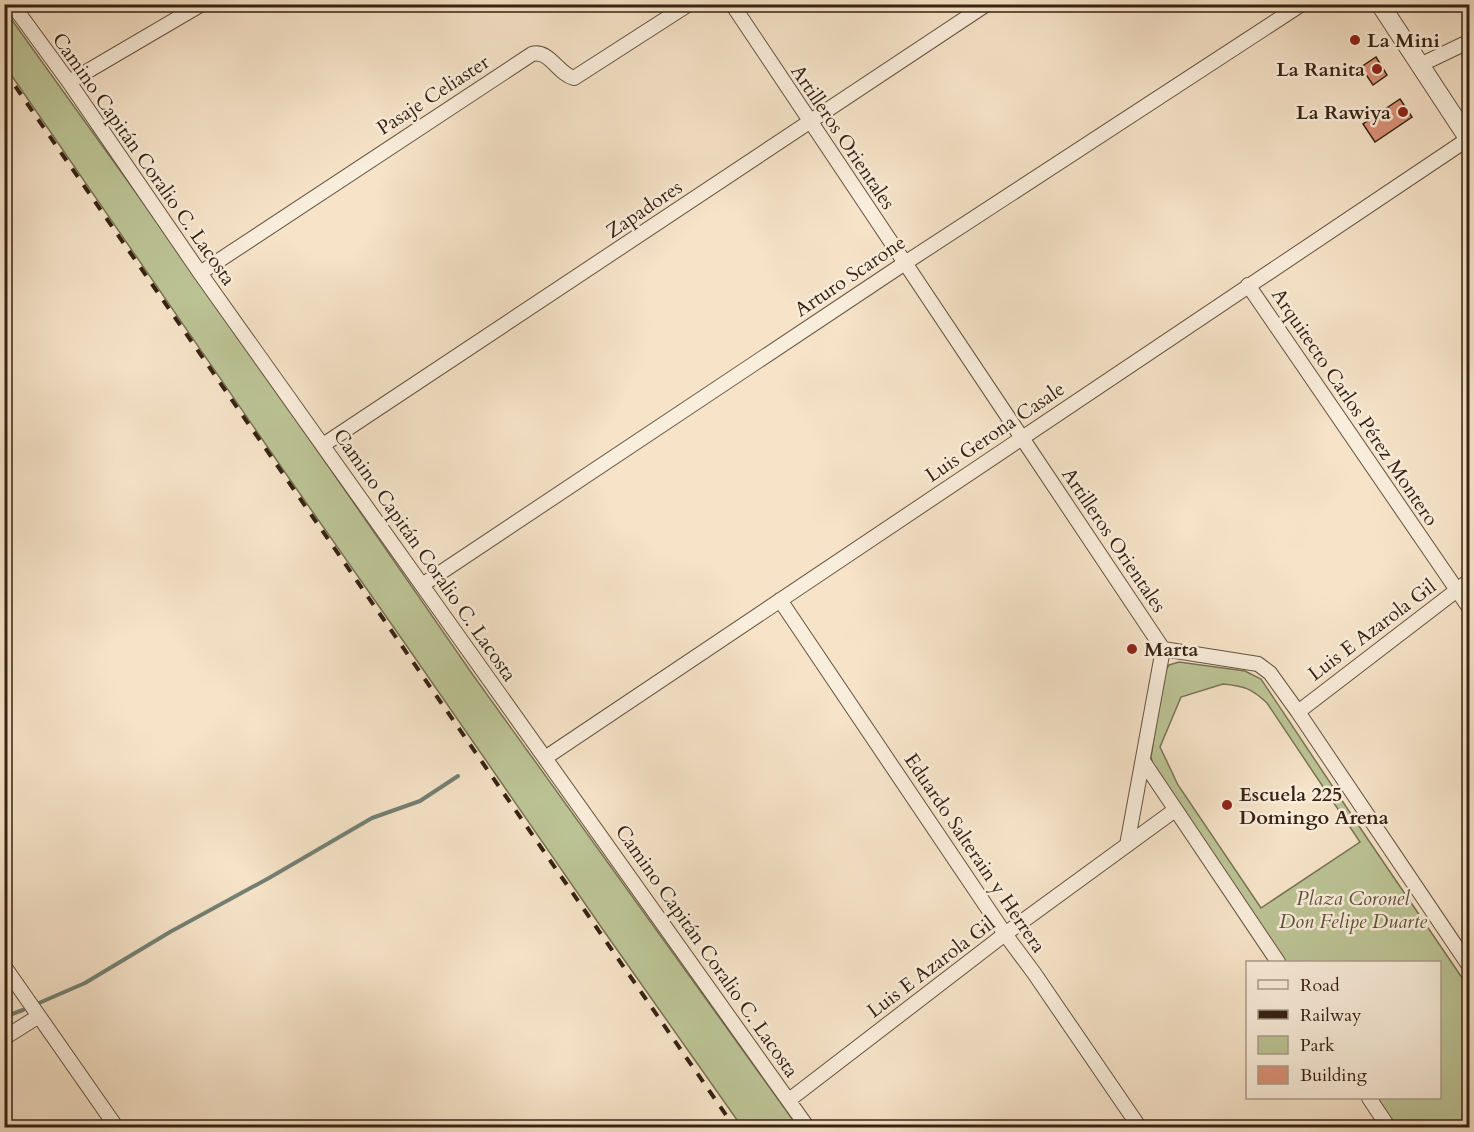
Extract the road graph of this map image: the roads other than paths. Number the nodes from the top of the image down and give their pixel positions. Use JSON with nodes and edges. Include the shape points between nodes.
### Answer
{"nodes":[{"id":1,"x":12,"y":4,"type":"edge"},
{"id":2,"x":202,"y":4,"type":"edge"},
{"id":3,"x":689,"y":4,"type":"edge"},
{"id":4,"x":732,"y":4,"type":"edge"},
{"id":5,"x":987,"y":4,"type":"edge"},
{"id":6,"x":1302,"y":4,"type":"edge"},
{"id":7,"x":1380,"y":4,"type":"edge"},
{"id":8,"x":1470,"y":40,"type":"edge"},
{"id":9,"x":1420,"y":65,"type":"junction"},
{"id":10,"x":69,"y":82,"type":"junction"},
{"id":11,"x":810,"y":122,"type":"junction"},
{"id":12,"x":1469,"y":140,"type":"edge"},
{"id":13,"x":905,"y":263,"type":"junction"},
{"id":14,"x":200,"y":273,"type":"junction"},
{"id":15,"x":1248,"y":285,"type":"junction"},
{"id":16,"x":1021,"y":438,"type":"junction"},
{"id":17,"x":323,"y":445,"type":"junction"},
{"id":18,"x":1470,"y":580,"type":"edge"},
{"id":19,"x":422,"y":585,"type":"junction"},
{"id":20,"x":1456,"y":590,"type":"junction"},
{"id":21,"x":780,"y":600,"type":"junction"},
{"id":22,"x":1470,"y":609,"type":"edge"},
{"id":23,"x":1163,"y":649,"type":"junction"},
{"id":24,"x":1298,"y":712,"type":"junction"},
{"id":25,"x":544,"y":758,"type":"junction"},
{"id":26,"x":1143,"y":761,"type":"junction"},
{"id":27,"x":1175,"y":810,"type":"junction"},
{"id":28,"x":1127,"y":845,"type":"junction"},
{"id":29,"x":1005,"y":934,"type":"junction"},
{"id":30,"x":1277,"y":961,"type":"edge"},
{"id":31,"x":4,"y":966,"type":"edge"},
{"id":32,"x":1470,"y":967,"type":"edge"},
{"id":33,"x":39,"y":1016,"type":"junction"},
{"id":34,"x":4,"y":1038,"type":"edge"},
{"id":35,"x":1370,"y":1099,"type":"edge"},
{"id":36,"x":789,"y":1100,"type":"junction"},
{"id":37,"x":117,"y":1128,"type":"edge"},
{"id":38,"x":808,"y":1128,"type":"edge"},
{"id":39,"x":1140,"y":1128,"type":"edge"},
{"id":40,"x":1389,"y":1128,"type":"edge"}],
"edges":[{"from":1,"to":10,"type":"street","name":"Camino Capitán Coralio C. Lacosta"},
{"from":2,"to":10,"type":"street"},
{"from":3,"to":14,"type":"street","name":"Pasaje Celiaster","via":[[574,78],[544,54],[532,54]]},
{"from":4,"to":11,"type":"street","name":"Artilleros Orientales"},
{"from":5,"to":11,"type":"street","name":"Zapadores"},
{"from":6,"to":13,"type":"street","name":"Arturo Scarone"},
{"from":7,"to":9,"type":"street"},
{"from":8,"to":9,"type":"street"},
{"from":9,"to":12,"type":"street"},
{"from":10,"to":14,"type":"street","name":"Camino Capitán Coralio C. Lacosta"},
{"from":11,"to":13,"type":"street","name":"Artilleros Orientales"},
{"from":11,"to":17,"type":"street","name":"Zapadores"},
{"from":12,"to":15,"type":"street","name":"Luis Gerona Casale"},
{"from":13,"to":16,"type":"street","name":"Artilleros Orientales"},
{"from":13,"to":19,"type":"street","name":"Arturo Scarone"},
{"from":14,"to":17,"type":"street","name":"Camino Capitán Coralio C. Lacosta"},
{"from":15,"to":16,"type":"street","name":"Luis Gerona Casale"},
{"from":15,"to":20,"type":"street","name":"Arquitecto Carlos Pérez Montero"},
{"from":16,"to":21,"type":"street","name":"Luis Gerona Casale"},
{"from":16,"to":23,"type":"street","name":"Artilleros Orientales"},
{"from":17,"to":19,"type":"street","name":"Camino Capitán Coralio C. Lacosta"},
{"from":18,"to":20,"type":"street","name":"Luis E Azarola Gil"},
{"from":19,"to":25,"type":"street","name":"Camino Capitán Coralio C. Lacosta"},
{"from":20,"to":22,"type":"street","name":"Arquitecto Carlos Pérez Montero"},
{"from":20,"to":24,"type":"street","name":"Luis E Azarola Gil"},
{"from":21,"to":25,"type":"street","name":"Luis Gerona Casale"},
{"from":21,"to":29,"type":"street","name":"Eduardo Salterain y Herrera"},
{"from":23,"to":24,"type":"street","via":[[1258,664],[1268,670]]},
{"from":23,"to":26,"type":"street"},
{"from":24,"to":32,"type":"street"},
{"from":25,"to":36,"type":"street","name":"Camino Capitán Coralio C. Lacosta"},
{"from":26,"to":27,"type":"street"},
{"from":26,"to":28,"type":"street"},
{"from":27,"to":28,"type":"street","name":"Luis E Azarola Gil"},
{"from":27,"to":30,"type":"street"},
{"from":28,"to":29,"type":"street","name":"Luis E Azarola Gil"},
{"from":29,"to":36,"type":"street","name":"Luis E Azarola Gil"},
{"from":29,"to":39,"type":"street","name":"Eduardo Salterain y Herrera"},
{"from":31,"to":33,"type":"street"},
{"from":33,"to":34,"type":"street"},
{"from":33,"to":37,"type":"street"},
{"from":35,"to":40,"type":"street"},
{"from":36,"to":38,"type":"street","name":"Camino Capitán Coralio C. Lacosta"}]}
